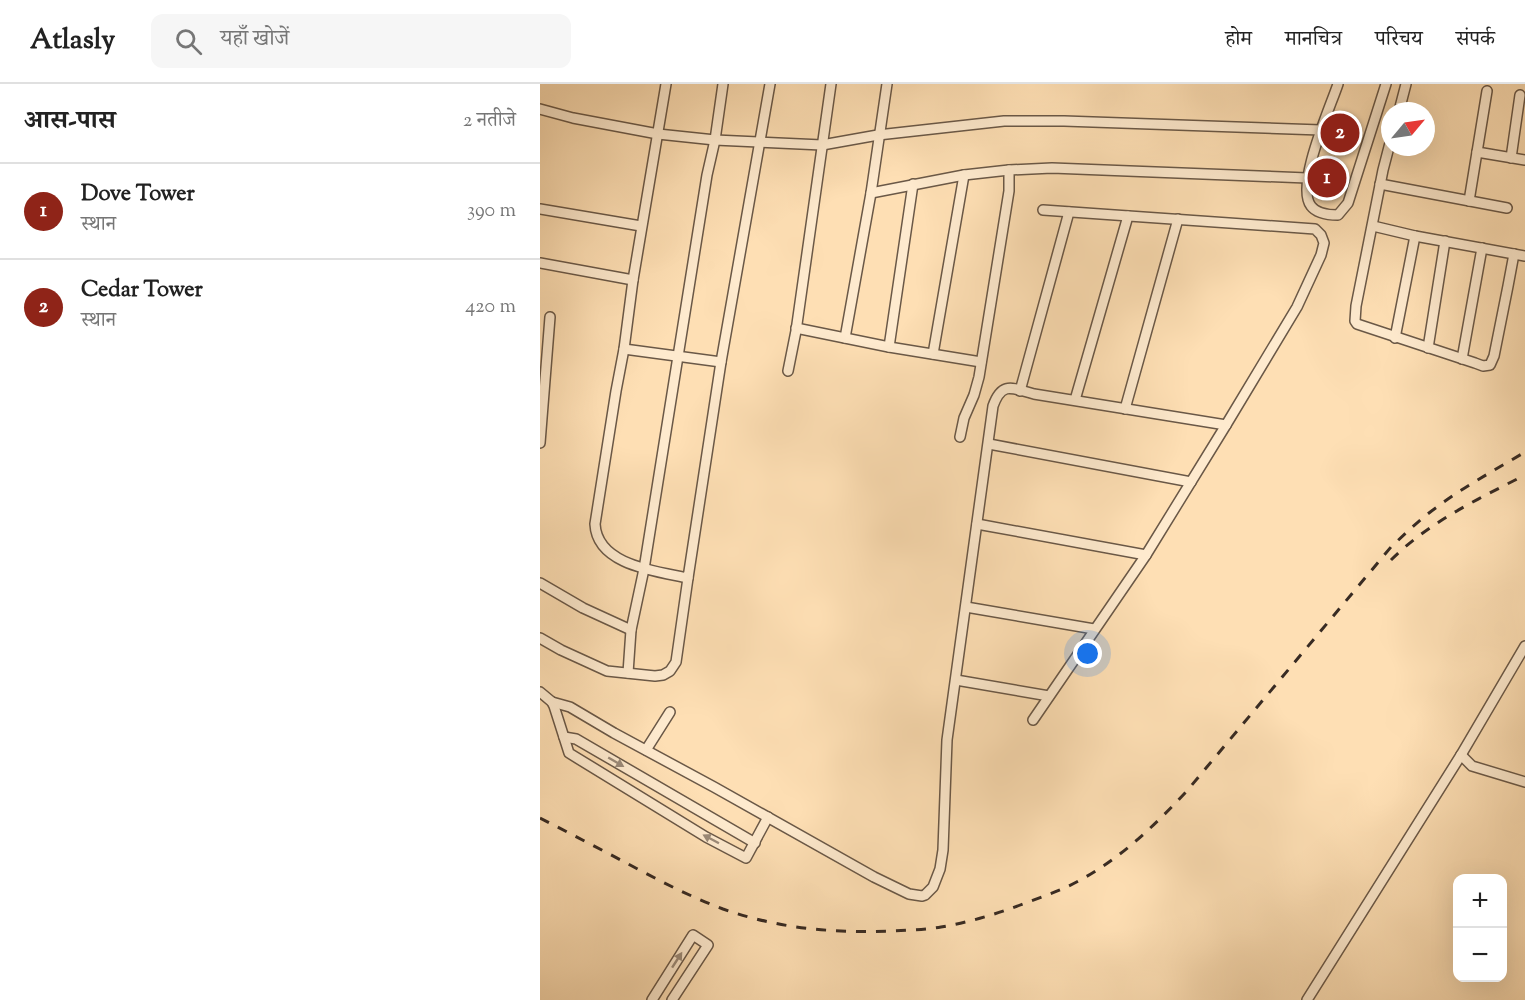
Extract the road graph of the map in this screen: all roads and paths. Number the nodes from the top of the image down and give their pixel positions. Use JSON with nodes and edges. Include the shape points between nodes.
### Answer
{"nodes":[{"id":1,"x":666,"y":84,"type":"edge"},
{"id":2,"x":723,"y":84,"type":"edge"},
{"id":3,"x":770,"y":84,"type":"edge"},
{"id":4,"x":831,"y":84,"type":"edge"},
{"id":5,"x":886,"y":84,"type":"edge"},
{"id":6,"x":1338,"y":84,"type":"edge"},
{"id":7,"x":1386,"y":84,"type":"edge"},
{"id":8,"x":1406,"y":84,"type":"edge"},
{"id":9,"x":1487,"y":91,"type":"dead end"},
{"id":10,"x":1520,"y":94,"type":"dead end"},
{"id":11,"x":1401,"y":102,"type":"edge"},
{"id":12,"x":540,"y":109,"type":"edge"},
{"id":13,"x":1321,"y":130,"type":"junction"},
{"id":14,"x":658,"y":134,"type":"junction"},
{"id":15,"x":878,"y":135,"type":"junction"},
{"id":16,"x":715,"y":140,"type":"junction"},
{"id":17,"x":760,"y":142,"type":"junction"},
{"id":18,"x":822,"y":145,"type":"junction"},
{"id":19,"x":1477,"y":153,"type":"junction"},
{"id":20,"x":1387,"y":156,"type":"edge"},
{"id":21,"x":1511,"y":158,"type":"junction"},
{"id":22,"x":1525,"y":160,"type":"edge"},
{"id":23,"x":1009,"y":170,"type":"junction"},
{"id":24,"x":964,"y":175,"type":"junction"},
{"id":25,"x":1307,"y":178,"type":"junction"},
{"id":26,"x":913,"y":184,"type":"junction"},
{"id":27,"x":1380,"y":184,"type":"junction"},
{"id":28,"x":871,"y":193,"type":"junction"},
{"id":29,"x":1469,"y":201,"type":"junction"},
{"id":30,"x":540,"y":208,"type":"edge"},
{"id":31,"x":1507,"y":208,"type":"dead end"},
{"id":32,"x":1043,"y":210,"type":"dead end"},
{"id":33,"x":1069,"y":212,"type":"junction"},
{"id":34,"x":1128,"y":216,"type":"junction"},
{"id":35,"x":1178,"y":219,"type":"junction"},
{"id":36,"x":641,"y":226,"type":"junction"},
{"id":37,"x":1373,"y":226,"type":"junction"},
{"id":38,"x":1415,"y":236,"type":"junction"},
{"id":39,"x":1445,"y":242,"type":"junction"},
{"id":40,"x":1482,"y":248,"type":"junction"},
{"id":41,"x":1514,"y":254,"type":"junction"},
{"id":42,"x":1525,"y":256,"type":"edge"},
{"id":43,"x":540,"y":263,"type":"edge"},
{"id":44,"x":633,"y":280,"type":"junction"},
{"id":45,"x":550,"y":317,"type":"dead end"},
{"id":46,"x":796,"y":328,"type":"junction"},
{"id":47,"x":844,"y":338,"type":"junction"},
{"id":48,"x":1395,"y":338,"type":"junction"},
{"id":49,"x":889,"y":347,"type":"junction"},
{"id":50,"x":1428,"y":348,"type":"junction"},
{"id":51,"x":624,"y":349,"type":"junction"},
{"id":52,"x":933,"y":354,"type":"junction"},
{"id":53,"x":678,"y":356,"type":"junction"},
{"id":54,"x":1462,"y":359,"type":"junction"},
{"id":55,"x":721,"y":362,"type":"junction"},
{"id":56,"x":981,"y":362,"type":"junction"},
{"id":57,"x":788,"y":371,"type":"dead end"},
{"id":58,"x":1020,"y":391,"type":"junction"},
{"id":59,"x":1075,"y":400,"type":"junction"},
{"id":60,"x":1125,"y":409,"type":"junction"},
{"id":61,"x":1226,"y":425,"type":"junction"},
{"id":62,"x":960,"y":437,"type":"dead end"},
{"id":63,"x":540,"y":443,"type":"edge"},
{"id":64,"x":989,"y":444,"type":"junction"},
{"id":65,"x":1191,"y":482,"type":"junction"},
{"id":66,"x":977,"y":524,"type":"junction"},
{"id":67,"x":1146,"y":555,"type":"junction"},
{"id":68,"x":644,"y":569,"type":"junction"},
{"id":69,"x":687,"y":578,"type":"junction"},
{"id":70,"x":540,"y":584,"type":"edge"},
{"id":71,"x":966,"y":607,"type":"junction"},
{"id":72,"x":631,"y":630,"type":"junction"},
{"id":73,"x":1094,"y":630,"type":"junction"},
{"id":74,"x":540,"y":638,"type":"edge"},
{"id":75,"x":1525,"y":646,"type":"edge"},
{"id":76,"x":628,"y":673,"type":"junction"},
{"id":77,"x":956,"y":680,"type":"junction"},
{"id":78,"x":540,"y":692,"type":"edge"},
{"id":79,"x":1049,"y":696,"type":"junction"},
{"id":80,"x":552,"y":702,"type":"junction"},
{"id":81,"x":670,"y":712,"type":"dead end"},
{"id":82,"x":1033,"y":720,"type":"dead end"},
{"id":83,"x":564,"y":737,"type":"junction"},
{"id":84,"x":646,"y":750,"type":"junction"},
{"id":85,"x":1461,"y":754,"type":"junction"},
{"id":86,"x":1525,"y":782,"type":"edge"},
{"id":87,"x":768,"y":817,"type":"junction"},
{"id":88,"x":755,"y":843,"type":"junction"},
{"id":89,"x":652,"y":1000,"type":"edge"},
{"id":90,"x":672,"y":1000,"type":"edge"},
{"id":91,"x":1307,"y":1000,"type":"edge"}],
"edges":[{"from":1,"to":14,"type":"street"},
{"from":2,"to":16,"type":"street"},
{"from":3,"to":17,"type":"street"},
{"from":4,"to":18,"type":"street"},
{"from":5,"to":15,"type":"street"},
{"from":6,"to":13,"type":"street"},
{"from":7,"to":25,"type":"street","via":[[1348,203],[1338,215],[1311,207]]},
{"from":8,"to":11,"type":"street"},
{"from":9,"to":19,"type":"street"},
{"from":10,"to":21,"type":"street"},
{"from":12,"to":14,"type":"street"},
{"from":13,"to":15,"type":"street","via":[[1004,121]]},
{"from":13,"to":25,"type":"street"},
{"from":14,"to":16,"type":"street"},
{"from":14,"to":36,"type":"street"},
{"from":15,"to":18,"type":"street"},
{"from":15,"to":28,"type":"street"},
{"from":16,"to":17,"type":"street"},
{"from":16,"to":53,"type":"street"},
{"from":17,"to":18,"type":"street"},
{"from":17,"to":55,"type":"street"},
{"from":18,"to":46,"type":"street"},
{"from":19,"to":21,"type":"street"},
{"from":19,"to":29,"type":"street"},
{"from":20,"to":27,"type":"street"},
{"from":21,"to":22,"type":"street"},
{"from":23,"to":24,"type":"street"},
{"from":23,"to":25,"type":"street","via":[[1052,168]]},
{"from":23,"to":56,"type":"street","via":[[1009,191]]},
{"from":24,"to":26,"type":"street"},
{"from":24,"to":52,"type":"street"},
{"from":26,"to":28,"type":"street"},
{"from":26,"to":49,"type":"street"},
{"from":27,"to":29,"type":"street"},
{"from":27,"to":37,"type":"street"},
{"from":28,"to":47,"type":"street"},
{"from":29,"to":31,"type":"street"},
{"from":30,"to":36,"type":"street"},
{"from":32,"to":33,"type":"street"},
{"from":33,"to":34,"type":"street"},
{"from":33,"to":58,"type":"street"},
{"from":34,"to":35,"type":"street"},
{"from":34,"to":59,"type":"street"},
{"from":35,"to":60,"type":"street"},
{"from":35,"to":61,"type":"street","via":[[1315,229],[1324,243],[1297,307]]},
{"from":36,"to":44,"type":"street"},
{"from":37,"to":38,"type":"street"},
{"from":37,"to":48,"type":"street","via":[[1355,321]]},
{"from":38,"to":39,"type":"street"},
{"from":38,"to":48,"type":"street"},
{"from":39,"to":40,"type":"street"},
{"from":39,"to":50,"type":"street"},
{"from":40,"to":41,"type":"street"},
{"from":40,"to":54,"type":"street"},
{"from":41,"to":42,"type":"street"},
{"from":41,"to":54,"type":"street","via":[[1491,364],[1483,366]]},
{"from":43,"to":44,"type":"street"},
{"from":44,"to":51,"type":"street"},
{"from":45,"to":63,"type":"street"},
{"from":46,"to":47,"type":"street"},
{"from":46,"to":57,"type":"street"},
{"from":47,"to":49,"type":"street"},
{"from":48,"to":50,"type":"street"},
{"from":49,"to":52,"type":"street"},
{"from":50,"to":54,"type":"street"},
{"from":51,"to":53,"type":"street"},
{"from":51,"to":68,"type":"street","via":[[594,524],[600,543],[615,557]]},
{"from":52,"to":56,"type":"street"},
{"from":53,"to":55,"type":"street"},
{"from":53,"to":68,"type":"street"},
{"from":55,"to":69,"type":"street"},
{"from":56,"to":62,"type":"street"},
{"from":58,"to":59,"type":"street"},
{"from":58,"to":64,"type":"street","via":[[1011,388],[998,393]]},
{"from":59,"to":60,"type":"street"},
{"from":60,"to":61,"type":"street"},
{"from":61,"to":65,"type":"street"},
{"from":64,"to":65,"type":"street"},
{"from":64,"to":66,"type":"street"},
{"from":65,"to":67,"type":"street"},
{"from":66,"to":67,"type":"street"},
{"from":66,"to":71,"type":"street"},
{"from":67,"to":73,"type":"street"},
{"from":68,"to":69,"type":"street"},
{"from":68,"to":72,"type":"street"},
{"from":69,"to":76,"type":"street","via":[[674,666],[663,675]]},
{"from":70,"to":72,"type":"street"},
{"from":71,"to":73,"type":"street"},
{"from":71,"to":77,"type":"street"},
{"from":72,"to":76,"type":"street"},
{"from":73,"to":79,"type":"street"},
{"from":74,"to":76,"type":"street","via":[[607,670]]},
{"from":75,"to":85,"type":"street"},
{"from":77,"to":79,"type":"street"},
{"from":77,"to":87,"type":"street","via":[[947,740],[943,850],[930,891],[916,896],[895,888]]},
{"from":78,"to":80,"type":"street"},
{"from":79,"to":82,"type":"street"},
{"from":80,"to":83,"type":"street"},
{"from":80,"to":84,"type":"street","via":[[570,707]]},
{"from":81,"to":84,"type":"street"},
{"from":83,"to":88,"type":"street","one_way":true,"via":[[576,739]]},
{"from":88,"to":83,"type":"street","one_way":true,"via":[[747,858],[706,837],[569,753]]},
{"from":84,"to":87,"type":"street"},
{"from":85,"to":86,"type":"street","via":[[1472,766]]},
{"from":85,"to":91,"type":"street"},
{"from":87,"to":88,"type":"street"},
{"from":89,"to":90,"type":"street","one_way":true,"via":[[693,935],[708,945]]}]}
